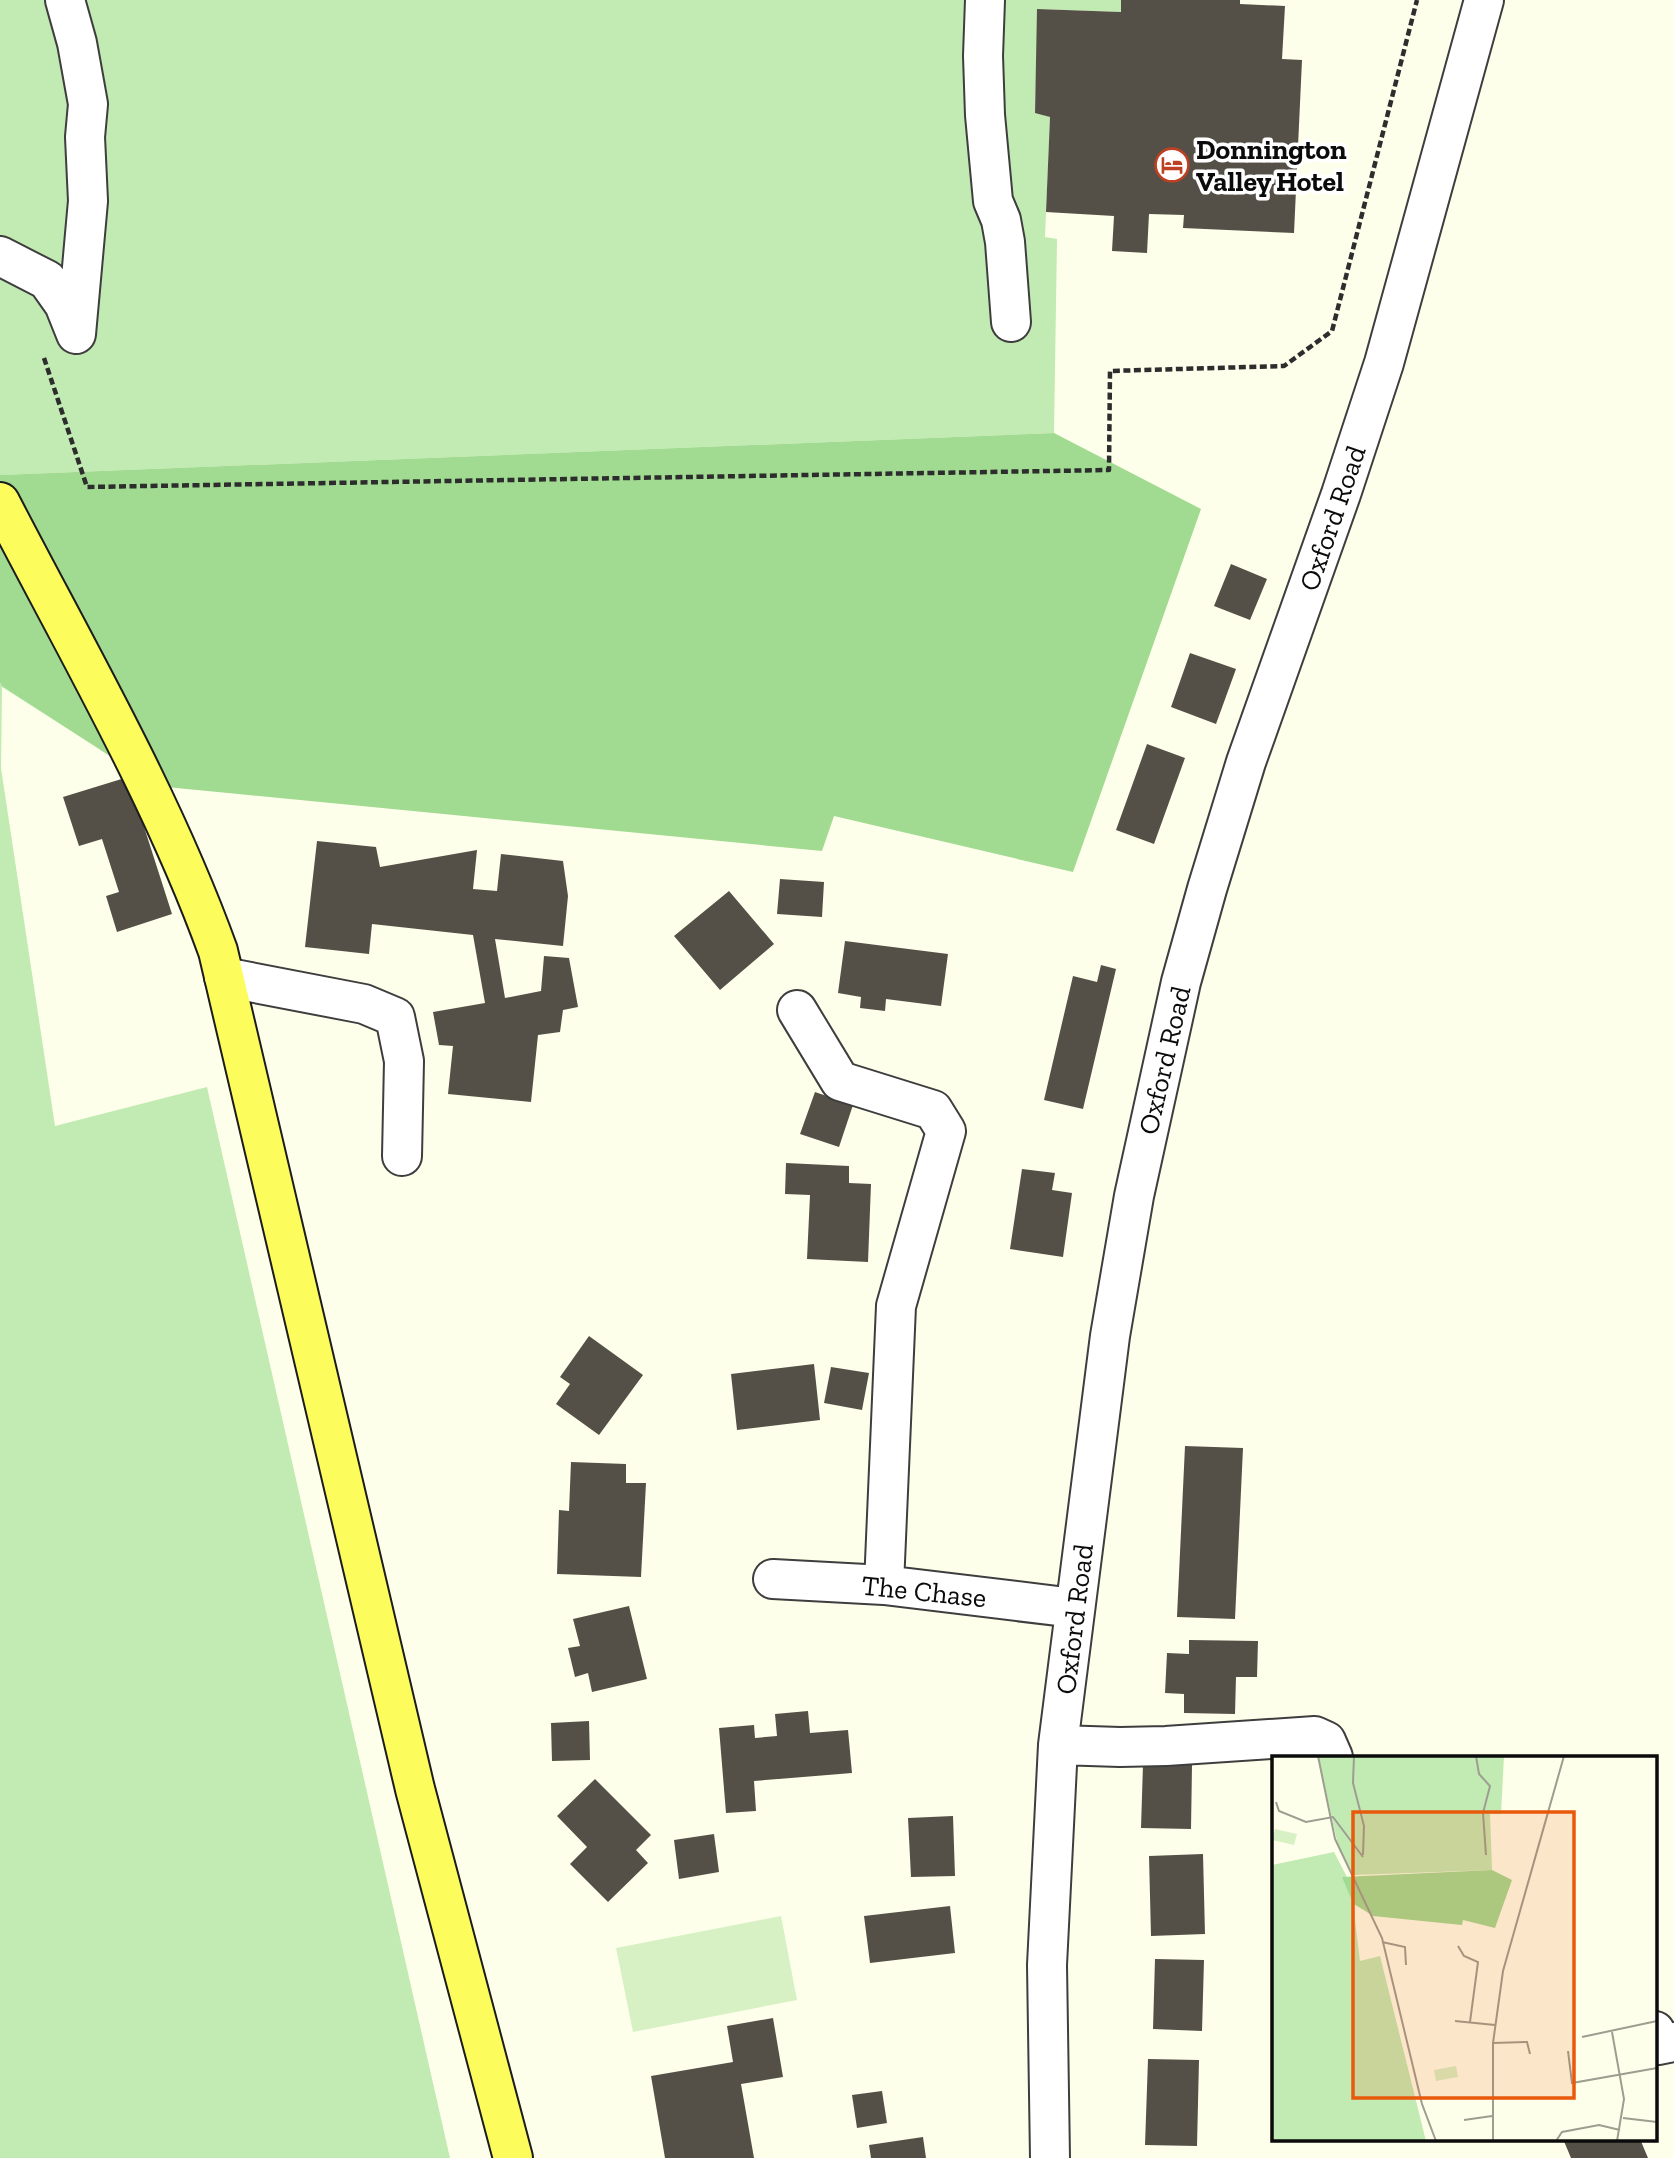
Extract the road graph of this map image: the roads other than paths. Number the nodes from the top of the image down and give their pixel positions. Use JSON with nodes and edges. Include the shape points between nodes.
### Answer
{"nodes":[{"id":1,"x":65,"y":0,"type":"edge"},
{"id":2,"x":985,"y":0,"type":"edge"},
{"id":3,"x":1484,"y":0,"type":"edge"},
{"id":4,"x":0,"y":256,"type":"edge"},
{"id":5,"x":1011,"y":322,"type":"dead end"},
{"id":6,"x":0,"y":502,"type":"edge"},
{"id":7,"x":224,"y":977,"type":"junction"},
{"id":8,"x":797,"y":1010,"type":"dead end"},
{"id":9,"x":401,"y":1156,"type":"dead end"},
{"id":10,"x":773,"y":1579,"type":"dead end"},
{"id":11,"x":884,"y":1585,"type":"junction"},
{"id":12,"x":1074,"y":1608,"type":"junction"},
{"id":13,"x":1058,"y":1745,"type":"junction"},
{"id":14,"x":1332,"y":1756,"type":"edge"},
{"id":15,"x":513,"y":2158,"type":"edge"},
{"id":16,"x":1050,"y":2158,"type":"edge"}],
"edges":[{"from":1,"to":4,"type":"street","via":[[88,104],[88,201],[76,334],[64,304],[47,280]]},
{"from":2,"to":5,"type":"street","via":[[985,115],[993,201],[1003,229]]},
{"from":3,"to":12,"type":"street","name":"Oxford Road","via":[[1384,363],[1246,762],[1181,982],[1110,1336]]},
{"from":6,"to":7,"type":"main road","via":[[163,817],[194,883]]},
{"from":7,"to":9,"type":"street","via":[[364,1004],[395,1017],[404,1061]]},
{"from":7,"to":15,"type":"main road","via":[[415,1789]]},
{"from":8,"to":11,"type":"street","via":[[841,1082],[933,1110],[946,1131],[896,1306]]},
{"from":10,"to":11,"type":"street","name":"The Chase"},
{"from":11,"to":12,"type":"street","name":"The Chase"},
{"from":12,"to":13,"type":"street","name":"Oxford Road"},
{"from":13,"to":14,"type":"street","via":[[1166,1746],[1315,1736],[1325,1741]]},
{"from":13,"to":16,"type":"street","name":"Oxford Road","via":[[1047,1965]]}]}
